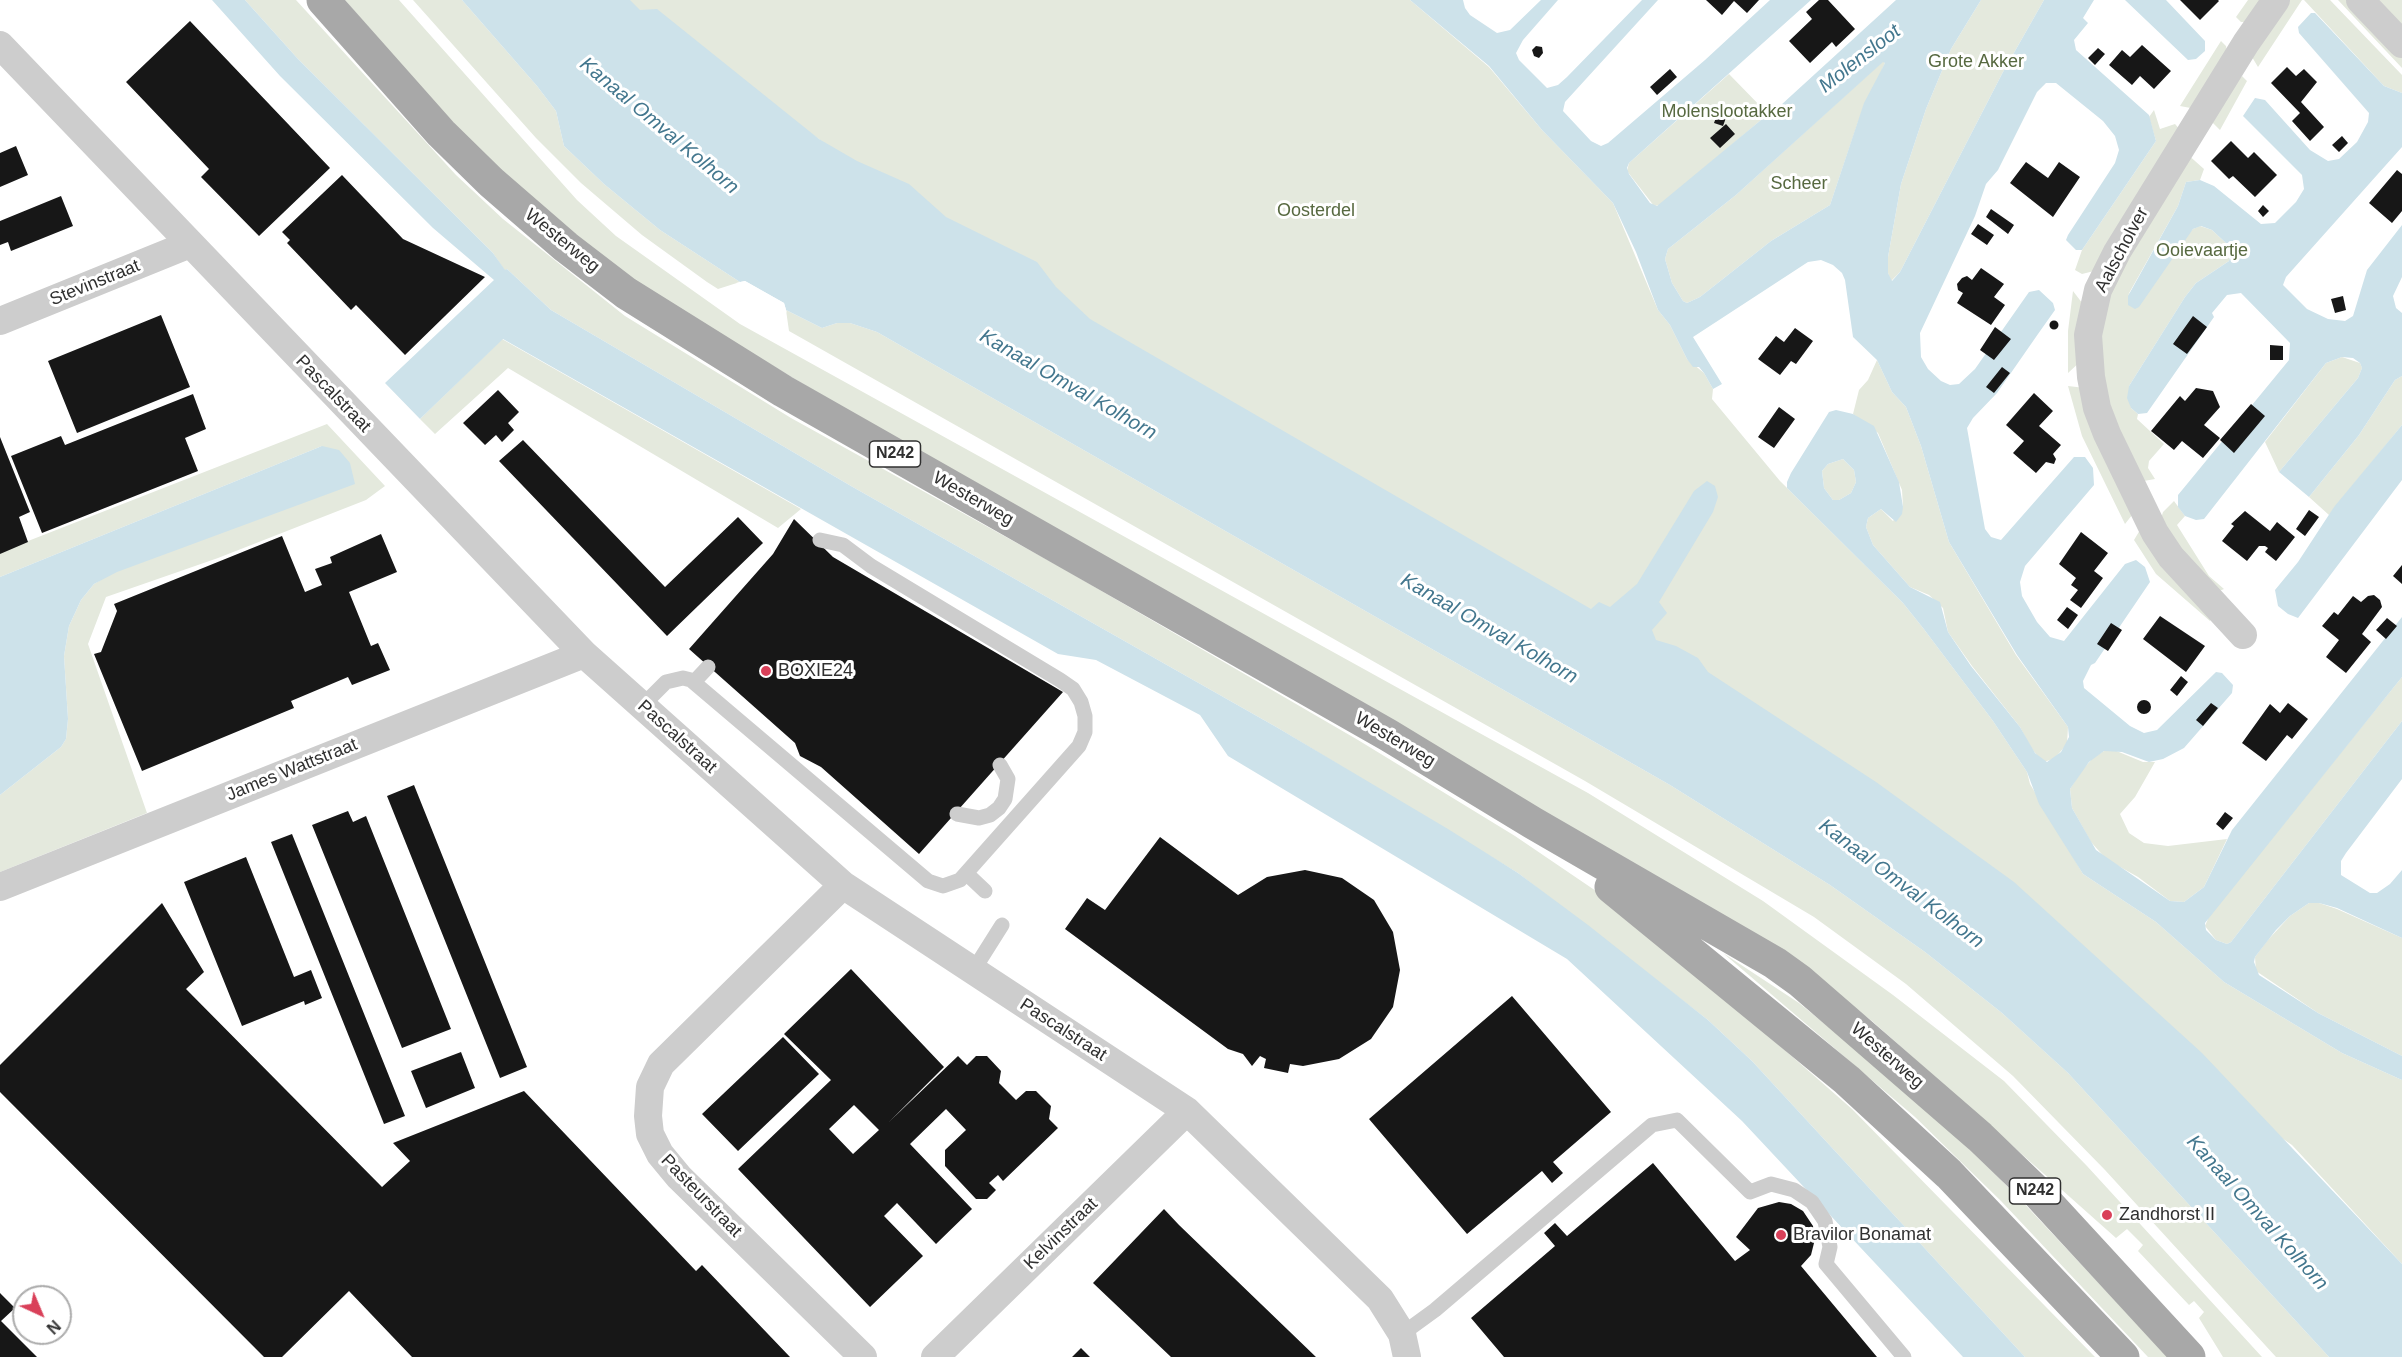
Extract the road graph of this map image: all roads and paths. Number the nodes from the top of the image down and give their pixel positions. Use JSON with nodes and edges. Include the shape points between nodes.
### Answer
{"nodes":[{"id":1,"x":322,"y":0,"type":"edge"},
{"id":2,"x":2276,"y":0,"type":"edge"},
{"id":3,"x":2360,"y":0,"type":"edge"},
{"id":4,"x":2402,"y":44,"type":"edge"},
{"id":5,"x":0,"y":45,"type":"edge"},
{"id":6,"x":190,"y":244,"type":"junction"},
{"id":7,"x":0,"y":321,"type":"edge"},
{"id":8,"x":820,"y":540,"type":"dead end"},
{"id":9,"x":2243,"y":635,"type":"dead end"},
{"id":10,"x":584,"y":654,"type":"junction"},
{"id":11,"x":708,"y":667,"type":"dead end"},
{"id":12,"x":694,"y":682,"type":"junction"},
{"id":13,"x":642,"y":706,"type":"junction"},
{"id":14,"x":1000,"y":765,"type":"dead end"},
{"id":15,"x":957,"y":814,"type":"dead end"},
{"id":16,"x":1533,"y":823,"type":"junction"},
{"id":17,"x":966,"y":874,"type":"junction"},
{"id":18,"x":843,"y":885,"type":"junction"},
{"id":19,"x":0,"y":887,"type":"edge"},
{"id":20,"x":985,"y":891,"type":"dead end"},
{"id":21,"x":1002,"y":925,"type":"dead end"},
{"id":22,"x":973,"y":971,"type":"junction"},
{"id":23,"x":1187,"y":1111,"type":"junction"},
{"id":24,"x":1405,"y":1346,"type":"edge"},
{"id":25,"x":863,"y":1357,"type":"edge"},
{"id":26,"x":935,"y":1357,"type":"edge"},
{"id":27,"x":1904,"y":1357,"type":"edge"},
{"id":28,"x":2123,"y":1357,"type":"edge"},
{"id":29,"x":2189,"y":1357,"type":"edge"}],
"edges":[{"from":1,"to":16,"type":"main road","name":"Westerweg","number":"N242","via":[[441,133],[491,182],[626,293],[783,390],[1388,735]]},
{"from":2,"to":9,"type":"street","name":"Aalscholver","via":[[2117,252],[2098,290],[2088,336],[2097,408],[2155,532],[2171,557]]},
{"from":3,"to":4,"type":"street"},
{"from":5,"to":6,"type":"street","name":"Pascalstraat"},
{"from":6,"to":7,"type":"street","name":"Stevinstraat"},
{"from":6,"to":10,"type":"street","name":"Pascalstraat"},
{"from":8,"to":17,"type":"lane","via":[[843,545],[871,566],[1060,680],[1073,689],[1081,702],[1085,724],[1079,746]]},
{"from":10,"to":13,"type":"street","name":"Pascalstraat"},
{"from":10,"to":19,"type":"street","name":"James Wattstraat"},
{"from":11,"to":12,"type":"lane"},
{"from":12,"to":13,"type":"lane","via":[[682,678],[666,682]]},
{"from":12,"to":17,"type":"lane","via":[[928,881],[952,885]]},
{"from":13,"to":18,"type":"street","name":"Pascalstraat"},
{"from":14,"to":15,"type":"lane","via":[[1008,779],[1005,799],[999,808],[979,818]]},
{"from":16,"to":28,"type":"main road","name":"Westerweg","number":"N242","via":[[1847,1080],[1949,1174]]},
{"from":16,"to":29,"type":"main road","name":"Westerweg","number":"N242","via":[[1800,981],[1980,1137],[2037,1192]]},
{"from":17,"to":20,"type":"lane"},
{"from":18,"to":22,"type":"street","name":"Pascalstraat"},
{"from":18,"to":25,"type":"street","name":"Pasteurstraat","via":[[661,1064],[650,1087],[648,1116],[650,1134],[679,1178]]},
{"from":21,"to":22,"type":"lane"},
{"from":22,"to":23,"type":"street","name":"Pascalstraat"},
{"from":23,"to":24,"type":"street","name":"Pascalstraat","via":[[1380,1299]]},
{"from":23,"to":26,"type":"street","name":"Kelvinstraat"},
{"from":24,"to":27,"type":"lane","via":[[1435,1310],[1652,1125],[1677,1120],[1750,1192],[1771,1184],[1794,1190],[1812,1202],[1825,1221],[1830,1247],[1826,1264]]}]}
